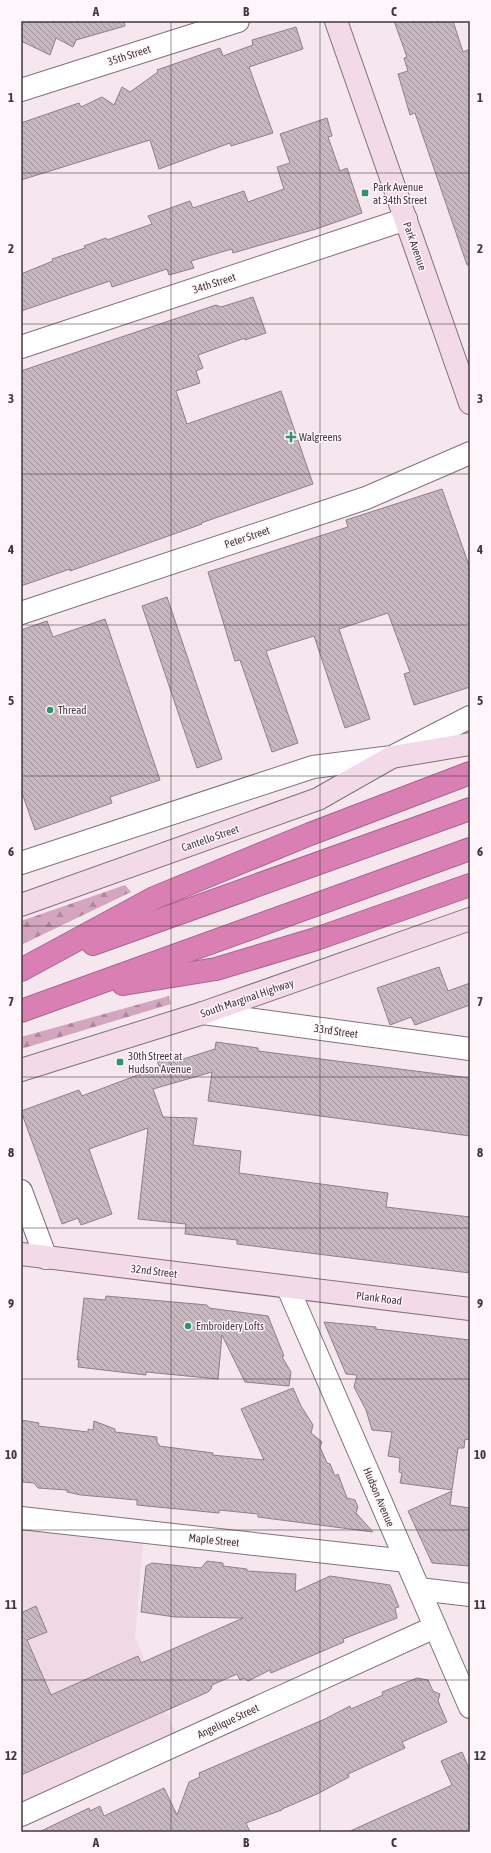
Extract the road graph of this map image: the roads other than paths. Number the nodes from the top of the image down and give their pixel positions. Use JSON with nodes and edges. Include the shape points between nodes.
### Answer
{"nodes":[{"id":1,"x":238,"y":21,"type":"edge"},
{"id":2,"x":336,"y":21,"type":"edge"},
{"id":3,"x":21,"y":90,"type":"edge"},
{"id":4,"x":406,"y":219,"type":"junction"},
{"id":5,"x":21,"y":347,"type":"edge"},
{"id":6,"x":469,"y":395,"type":"edge"},
{"id":7,"x":470,"y":453,"type":"edge"},
{"id":8,"x":21,"y":613,"type":"edge"},
{"id":9,"x":470,"y":717,"type":"edge"},
{"id":10,"x":470,"y":744,"type":"edge"},
{"id":11,"x":392,"y":757,"type":"junction"},
{"id":12,"x":470,"y":772,"type":"edge"},
{"id":13,"x":470,"y":809,"type":"edge"},
{"id":14,"x":470,"y":849,"type":"edge"},
{"id":15,"x":21,"y":862,"type":"edge"},
{"id":16,"x":470,"y":885,"type":"edge"},
{"id":17,"x":21,"y":905,"type":"edge"},
{"id":18,"x":470,"y":919,"type":"edge"},
{"id":19,"x":21,"y":970,"type":"edge"},
{"id":20,"x":73,"y":992,"type":"junction"},
{"id":21,"x":21,"y":1011,"type":"edge"},
{"id":22,"x":203,"y":1013,"type":"junction"},
{"id":23,"x":470,"y":1049,"type":"edge"},
{"id":24,"x":21,"y":1070,"type":"edge"},
{"id":25,"x":21,"y":1191,"type":"edge"},
{"id":26,"x":21,"y":1254,"type":"edge"},
{"id":27,"x":46,"y":1258,"type":"junction"},
{"id":28,"x":288,"y":1288,"type":"junction"},
{"id":29,"x":470,"y":1309,"type":"edge"},
{"id":30,"x":21,"y":1518,"type":"edge"},
{"id":31,"x":407,"y":1561,"type":"junction"},
{"id":32,"x":419,"y":1590,"type":"junction"},
{"id":33,"x":470,"y":1595,"type":"edge"},
{"id":34,"x":435,"y":1627,"type":"junction"},
{"id":35,"x":470,"y":1707,"type":"edge"},
{"id":36,"x":21,"y":1816,"type":"edge"}],
"edges":[{"from":1,"to":3,"type":"street","name":"35th Street"},
{"from":2,"to":4,"type":"main road","name":"Park Avenue"},
{"from":4,"to":5,"type":"street","name":"34th Street"},
{"from":4,"to":6,"type":"main road","name":"Park Avenue"},
{"from":7,"to":8,"type":"street","name":"Peter Street","via":[[366,498]]},
{"from":9,"to":11,"type":"street","name":"Cantello Street"},
{"from":10,"to":11,"type":"main road","name":"Cantello Street"},
{"from":11,"to":15,"type":"street","name":"Cantello Street","via":[[313,767]]},
{"from":11,"to":17,"type":"main road","name":"Cantello Street","via":[[318,799]]},
{"from":12,"to":19,"type":"highway","via":[[154,898]]},
{"from":13,"to":19,"type":"highway"},
{"from":14,"to":20,"type":"highway"},
{"from":16,"to":20,"type":"highway","via":[[316,939],[216,970]]},
{"from":18,"to":22,"type":"main road","name":"South Marginal Highway"},
{"from":20,"to":21,"type":"highway"},
{"from":22,"to":23,"type":"street","name":"33rd Street"},
{"from":22,"to":24,"type":"main road","name":"South Marginal Highway"},
{"from":25,"to":27,"type":"street"},
{"from":26,"to":27,"type":"main road","name":"32nd Street"},
{"from":27,"to":28,"type":"main road","name":"32nd Street"},
{"from":28,"to":29,"type":"main road","name":"Plank Road"},
{"from":28,"to":31,"type":"street","name":"Hudson Avenue"},
{"from":30,"to":31,"type":"street","name":"Maple Street"},
{"from":31,"to":32,"type":"street","name":"Hudson Avenue"},
{"from":32,"to":33,"type":"street"},
{"from":32,"to":34,"type":"street","name":"Hudson Avenue"},
{"from":34,"to":35,"type":"street","name":"Hudson Avenue"},
{"from":34,"to":36,"type":"street","name":"Angelique Street"}]}
